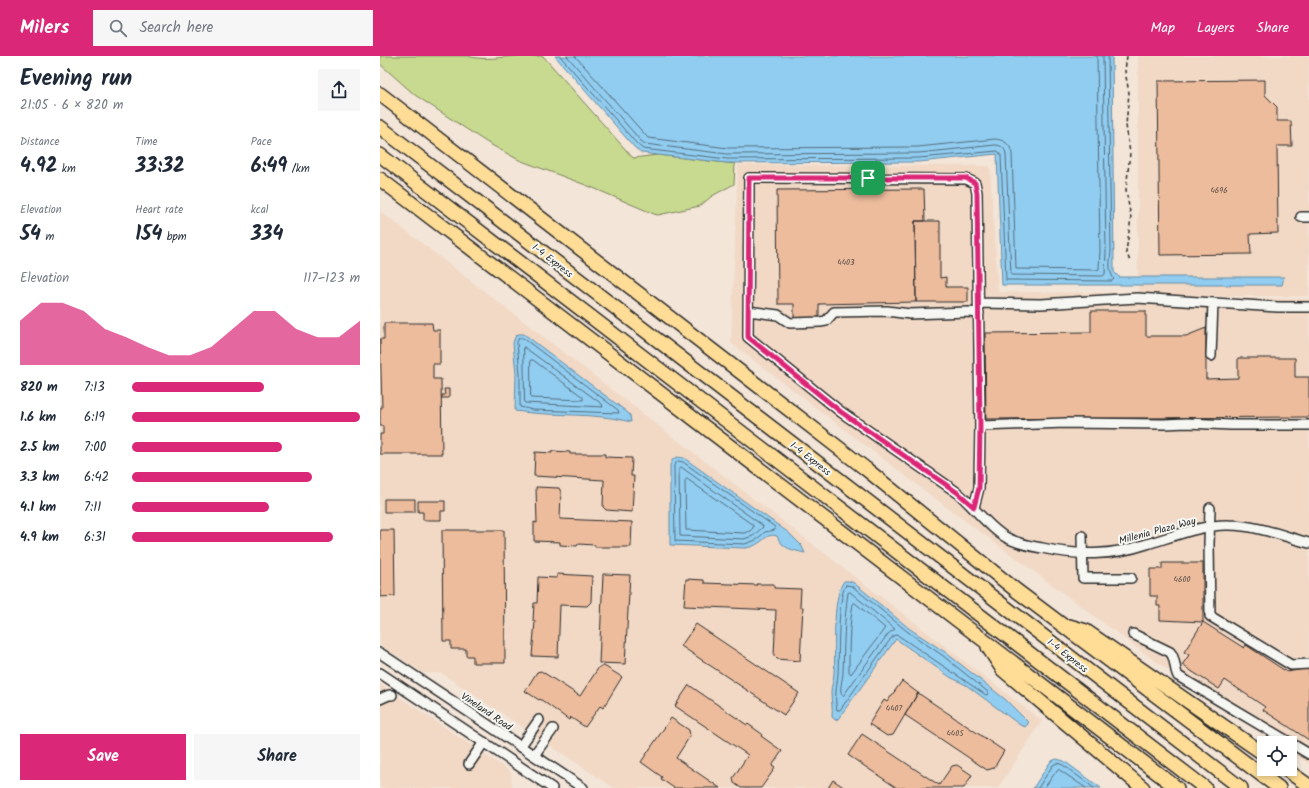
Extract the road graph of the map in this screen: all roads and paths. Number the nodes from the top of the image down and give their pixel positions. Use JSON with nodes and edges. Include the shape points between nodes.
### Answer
{"nodes":[{"id":1,"x":1127,"y":56,"type":"edge"},
{"id":2,"x":380,"y":94,"type":"edge"},
{"id":3,"x":380,"y":127,"type":"edge"},
{"id":4,"x":380,"y":155,"type":"edge"},
{"id":5,"x":380,"y":180,"type":"edge"},
{"id":6,"x":1130,"y":261,"type":"dead end"},
{"id":7,"x":978,"y":303,"type":"junction"},
{"id":8,"x":1213,"y":303,"type":"junction"},
{"id":9,"x":1309,"y":307,"type":"edge"},
{"id":10,"x":748,"y":311,"type":"junction"},
{"id":11,"x":978,"y":313,"type":"junction"},
{"id":12,"x":1211,"y":356,"type":"dead end"},
{"id":13,"x":1309,"y":425,"type":"edge"},
{"id":14,"x":980,"y":426,"type":"junction"},
{"id":15,"x":974,"y":507,"type":"junction"},
{"id":16,"x":1210,"y":508,"type":"dead end"},
{"id":17,"x":1209,"y":527,"type":"junction"},
{"id":18,"x":1082,"y":536,"type":"dead end"},
{"id":19,"x":1309,"y":543,"type":"edge"},
{"id":20,"x":1083,"y":554,"type":"junction"},
{"id":21,"x":1131,"y":578,"type":"dead end"},
{"id":22,"x":1062,"y":624,"type":"junction"},
{"id":23,"x":1133,"y":634,"type":"dead end"},
{"id":24,"x":981,"y":637,"type":"junction"},
{"id":25,"x":380,"y":653,"type":"edge"},
{"id":26,"x":1308,"y":663,"type":"edge"},
{"id":27,"x":405,"y":670,"type":"junction"},
{"id":28,"x":380,"y":673,"type":"edge"},
{"id":29,"x":397,"y":684,"type":"junction"},
{"id":30,"x":392,"y":695,"type":"dead end"},
{"id":31,"x":380,"y":699,"type":"edge"},
{"id":32,"x":539,"y":720,"type":"dead end"},
{"id":33,"x":553,"y":729,"type":"dead end"},
{"id":34,"x":484,"y":742,"type":"junction"},
{"id":35,"x":520,"y":747,"type":"junction"},
{"id":36,"x":1257,"y":749,"type":"edge"},
{"id":37,"x":1309,"y":754,"type":"edge"},
{"id":38,"x":534,"y":756,"type":"junction"},
{"id":39,"x":469,"y":764,"type":"dead end"},
{"id":40,"x":1295,"y":776,"type":"edge"},
{"id":41,"x":1309,"y":786,"type":"edge"},
{"id":42,"x":552,"y":788,"type":"edge"},
{"id":43,"x":583,"y":788,"type":"edge"},
{"id":44,"x":1143,"y":788,"type":"edge"},
{"id":45,"x":1177,"y":788,"type":"edge"},
{"id":46,"x":1206,"y":788,"type":"edge"},
{"id":47,"x":1241,"y":788,"type":"edge"},
{"id":48,"x":1279,"y":788,"type":"edge"}],
"edges":[{"from":1,"to":6,"type":"path","via":[[1125,70],[1129,92],[1126,126],[1130,152],[1126,190],[1131,218],[1126,252]]},
{"from":2,"to":22,"type":"highway","via":[[866,469]]},
{"from":3,"to":47,"type":"highway","name":"I-4 Express"},
{"from":4,"to":46,"type":"highway"},
{"from":5,"to":24,"type":"highway"},
{"from":7,"to":8,"type":"street","via":[[1041,304],[1137,298]]},
{"from":7,"to":10,"type":"street","via":[[977,193],[975,183],[966,178],[749,178]]},
{"from":7,"to":11,"type":"street"},
{"from":8,"to":9,"type":"street"},
{"from":8,"to":12,"type":"street"},
{"from":10,"to":11,"type":"street","via":[[778,315],[790,323],[826,321],[834,312]]},
{"from":10,"to":15,"type":"street","name":"Millenia Plaza Way","via":[[748,337],[822,398],[958,493]]},
{"from":11,"to":14,"type":"street"},
{"from":13,"to":14,"type":"street","via":[[1066,423]]},
{"from":14,"to":15,"type":"street","via":[[979,488]]},
{"from":15,"to":20,"type":"street","name":"Millenia Plaza Way","via":[[1003,536],[1028,546]]},
{"from":16,"to":17,"type":"street"},
{"from":17,"to":19,"type":"street","name":"Millenia Plaza Way","via":[[1230,524]]},
{"from":17,"to":20,"type":"street","name":"Millenia Plaza Way","via":[[1132,549]]},
{"from":17,"to":26,"type":"street","via":[[1210,616],[1291,664]]},
{"from":18,"to":20,"type":"street"},
{"from":20,"to":21,"type":"street","via":[[1083,578]]},
{"from":22,"to":36,"type":"highway","via":[[1086,631]]},
{"from":22,"to":48,"type":"highway"},
{"from":23,"to":37,"type":"street","via":[[1170,652],[1178,676]]},
{"from":24,"to":44,"type":"highway","via":[[1003,670]]},
{"from":24,"to":45,"type":"highway"},
{"from":25,"to":27,"type":"street","name":"Vineland Road"},
{"from":27,"to":29,"type":"street"},
{"from":27,"to":35,"type":"street","name":"Vineland Road"},
{"from":28,"to":29,"type":"street"},
{"from":29,"to":34,"type":"street"},
{"from":30,"to":31,"type":"street"},
{"from":32,"to":35,"type":"street"},
{"from":33,"to":38,"type":"street"},
{"from":34,"to":39,"type":"street"},
{"from":34,"to":42,"type":"street"},
{"from":35,"to":38,"type":"street","name":"Vineland Road"},
{"from":38,"to":43,"type":"street","name":"Vineland Road"},
{"from":40,"to":41,"type":"highway"}]}
